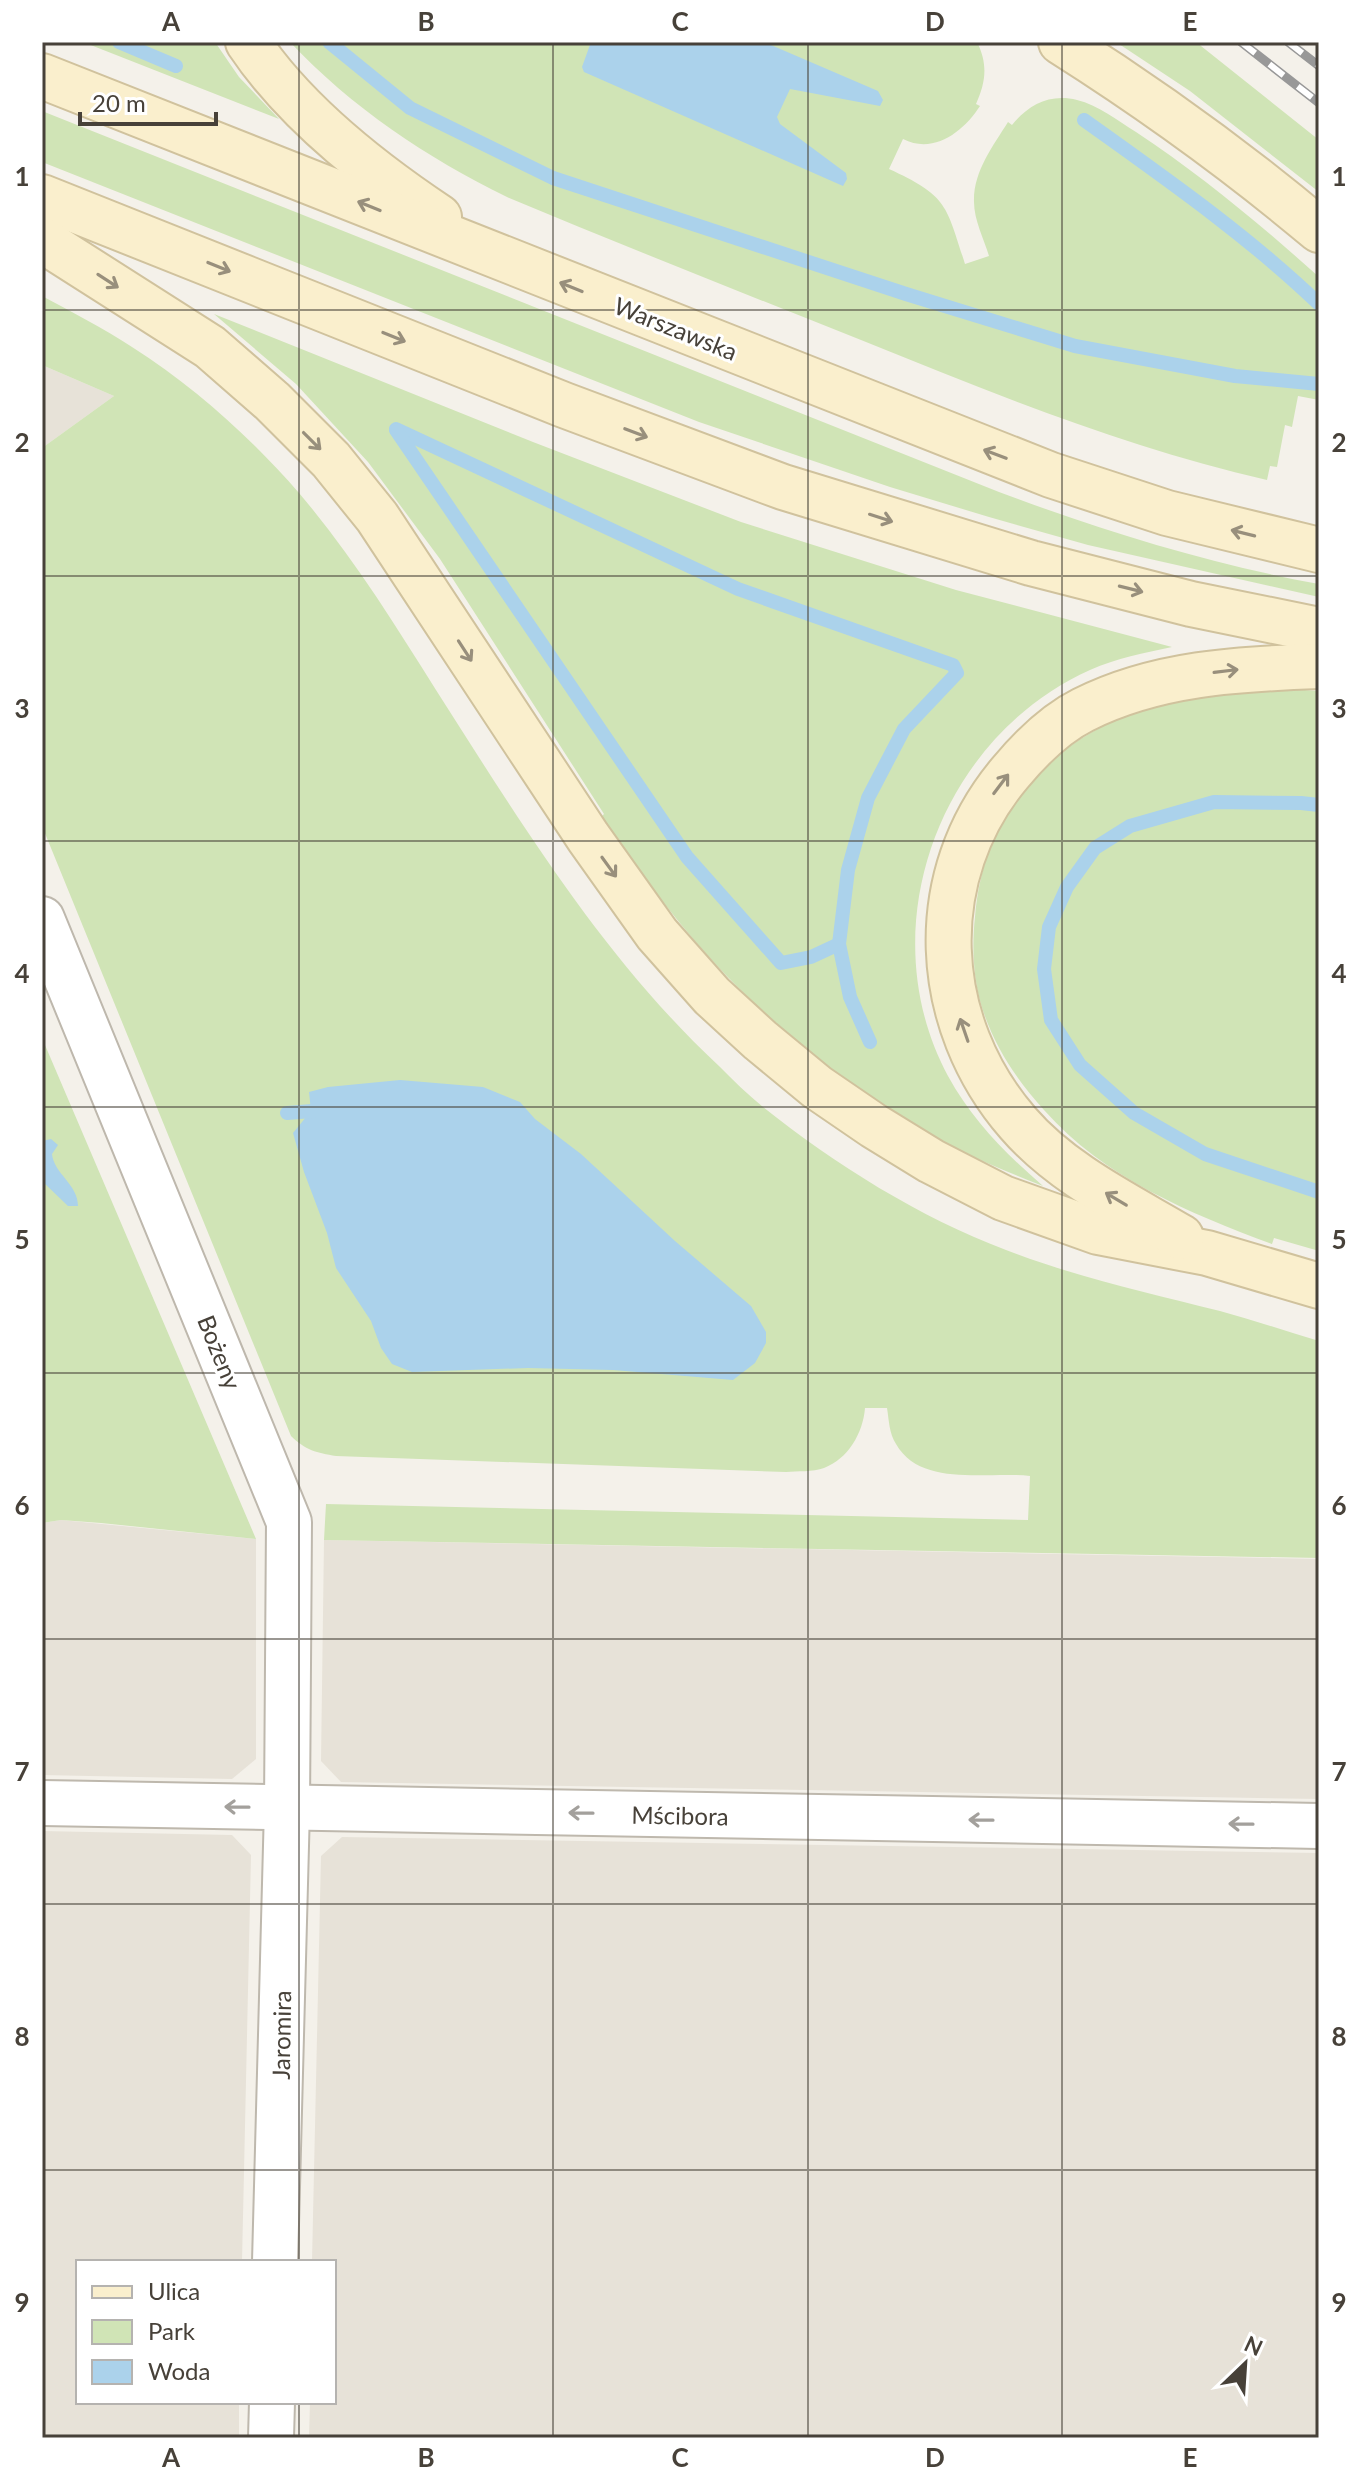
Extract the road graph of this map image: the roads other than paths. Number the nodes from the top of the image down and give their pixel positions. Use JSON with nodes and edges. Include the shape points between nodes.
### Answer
{"nodes":[{"id":1,"x":248,"y":42,"type":"edge"},
{"id":2,"x":1061,"y":42,"type":"edge"},
{"id":3,"x":42,"y":76,"type":"edge"},
{"id":4,"x":42,"y":197,"type":"edge"},
{"id":5,"x":1319,"y":230,"type":"edge"},
{"id":6,"x":42,"y":240,"type":"edge"},
{"id":7,"x":519,"y":266,"type":"junction"},
{"id":8,"x":1319,"y":550,"type":"edge"},
{"id":9,"x":1319,"y":630,"type":"edge"},
{"id":10,"x":1319,"y":666,"type":"edge"},
{"id":11,"x":42,"y":919,"type":"edge"},
{"id":12,"x":1207,"y":1253,"type":"junction"},
{"id":13,"x":1319,"y":1286,"type":"edge"},
{"id":14,"x":42,"y":1803,"type":"edge"},
{"id":15,"x":287,"y":1808,"type":"junction"},
{"id":16,"x":1319,"y":1826,"type":"edge"},
{"id":17,"x":275,"y":2260,"type":"edge"},
{"id":18,"x":272,"y":2404,"type":"edge"},
{"id":19,"x":271,"y":2438,"type":"edge"}],
"edges":[{"from":1,"to":7,"type":"main road","via":[[286,91],[347,147],[416,202]]},
{"from":2,"to":5,"type":"main road","via":[[1216,146]]},
{"from":7,"to":3,"type":"main road","name":"Warszawska","one_way":true},
{"from":4,"to":9,"type":"main road","one_way":true,"via":[[783,487],[1031,563]]},
{"from":6,"to":12,"type":"main road","one_way":true,"via":[[210,347],[331,460],[377,517],[657,934],[760,1040],[874,1126],[1003,1198],[1098,1232]]},
{"from":8,"to":7,"type":"main road","name":"Warszawska","one_way":true,"via":[[1167,513],[1051,475]]},
{"from":12,"to":10,"type":"main road","one_way":true,"via":[[1050,1155],[1000,1099],[963,1031],[948,966],[954,894],[971,833],[986,805],[1028,751],[1080,711],[1124,692],[1184,677]]},
{"from":11,"to":15,"type":"street","name":"Bożeny","via":[[289,1522]]},
{"from":12,"to":13,"type":"main road"},
{"from":15,"to":14,"type":"street","name":"Mścibora","one_way":true},
{"from":16,"to":15,"type":"street","name":"Mścibora","one_way":true},
{"from":15,"to":17,"type":"street","name":"Jaromira"},
{"from":18,"to":19,"type":"street"}]}
